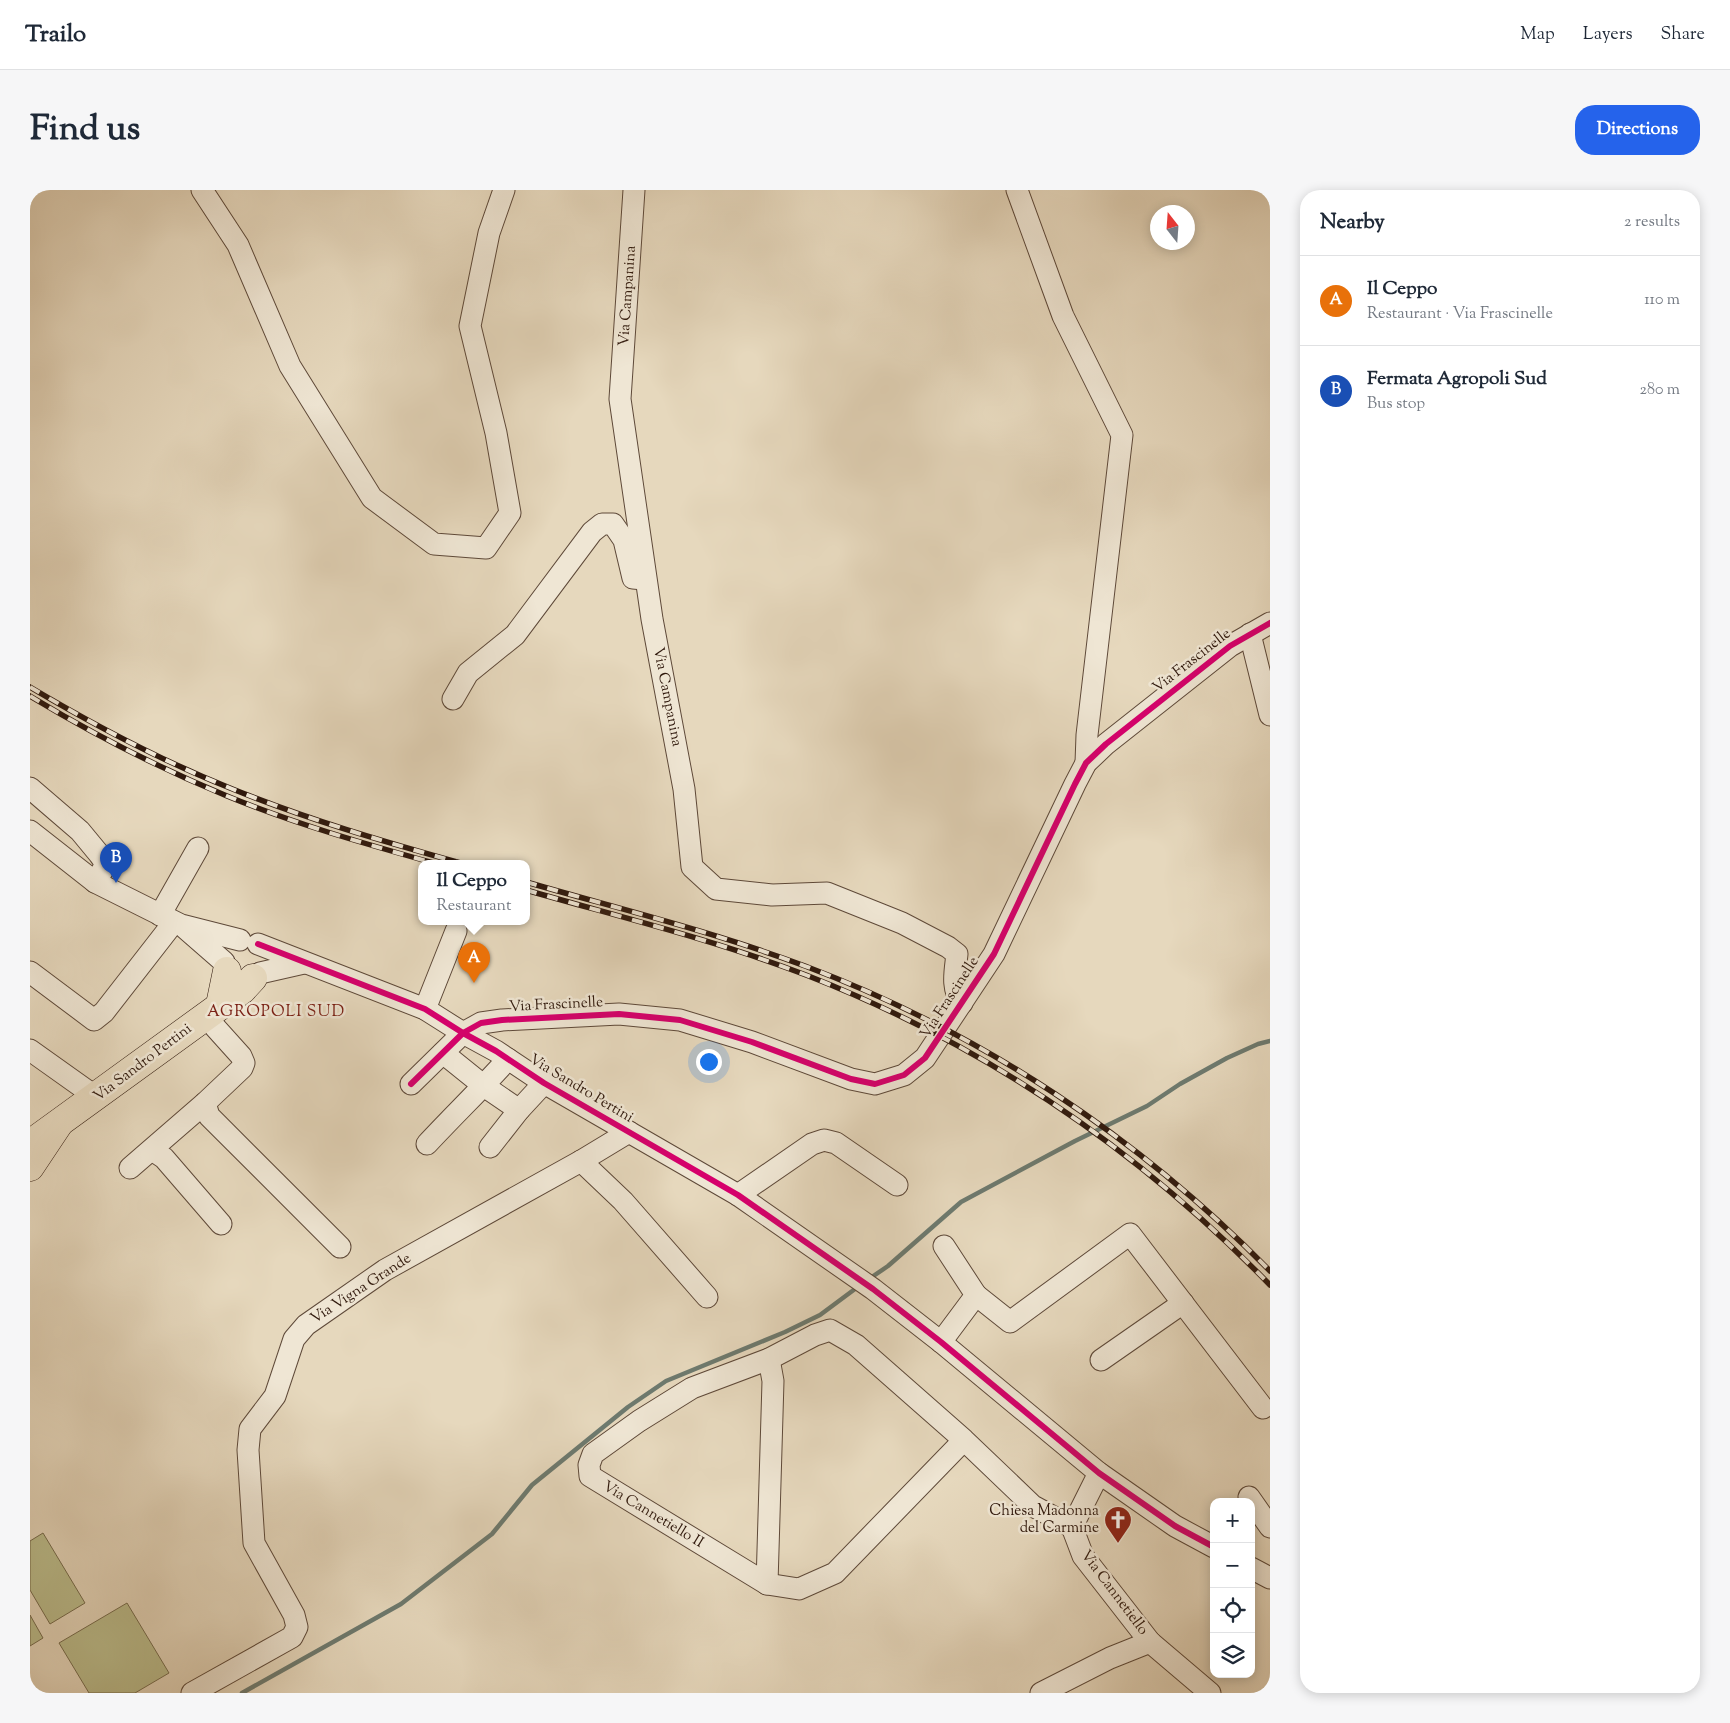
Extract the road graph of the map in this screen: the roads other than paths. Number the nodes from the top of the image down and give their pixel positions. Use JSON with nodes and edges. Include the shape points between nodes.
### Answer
{"nodes":[{"id":1,"x":202,"y":190,"type":"edge"},
{"id":2,"x":504,"y":190,"type":"edge"},
{"id":3,"x":634,"y":190,"type":"edge"},
{"id":4,"x":1017,"y":190,"type":"edge"},
{"id":5,"x":646,"y":579,"type":"junction"},
{"id":6,"x":1270,"y":623,"type":"edge"},
{"id":7,"x":1250,"y":634,"type":"junction"},
{"id":8,"x":453,"y":699,"type":"dead end"},
{"id":9,"x":1270,"y":715,"type":"edge"},
{"id":10,"x":1086,"y":763,"type":"junction"},
{"id":11,"x":30,"y":788,"type":"edge"},
{"id":12,"x":51,"y":807,"type":"junction"},
{"id":13,"x":30,"y":831,"type":"edge"},
{"id":14,"x":198,"y":848,"type":"dead end"},
{"id":15,"x":95,"y":882,"type":"junction"},
{"id":16,"x":172,"y":921,"type":"junction"},
{"id":17,"x":456,"y":931,"type":"dead end"},
{"id":18,"x":249,"y":942,"type":"junction"},
{"id":19,"x":304,"y":963,"type":"junction"},
{"id":20,"x":226,"y":967,"type":"junction"},
{"id":21,"x":30,"y":972,"type":"edge"},
{"id":22,"x":257,"y":976,"type":"junction"},
{"id":23,"x":962,"y":1003,"type":"junction"},
{"id":24,"x":425,"y":1009,"type":"junction"},
{"id":25,"x":212,"y":1011,"type":"junction"},
{"id":26,"x":500,"y":1022,"type":"junction"},
{"id":27,"x":468,"y":1036,"type":"junction"},
{"id":28,"x":30,"y":1050,"type":"edge"},
{"id":29,"x":443,"y":1053,"type":"junction"},
{"id":30,"x":502,"y":1055,"type":"junction"},
{"id":31,"x":544,"y":1083,"type":"junction"},
{"id":32,"x":410,"y":1084,"type":"dead end"},
{"id":33,"x":484,"y":1086,"type":"junction"},
{"id":34,"x":96,"y":1097,"type":"junction"},
{"id":35,"x":205,"y":1103,"type":"junction"},
{"id":36,"x":520,"y":1110,"type":"junction"},
{"id":37,"x":58,"y":1125,"type":"junction"},
{"id":38,"x":629,"y":1132,"type":"junction"},
{"id":39,"x":30,"y":1144,"type":"edge"},
{"id":40,"x":428,"y":1144,"type":"dead end"},
{"id":41,"x":490,"y":1148,"type":"dead end"},
{"id":42,"x":152,"y":1150,"type":"junction"},
{"id":43,"x":581,"y":1161,"type":"junction"},
{"id":44,"x":30,"y":1167,"type":"edge"},
{"id":45,"x":130,"y":1168,"type":"dead end"},
{"id":46,"x":897,"y":1185,"type":"dead end"},
{"id":47,"x":738,"y":1195,"type":"junction"},
{"id":48,"x":221,"y":1224,"type":"dead end"},
{"id":49,"x":944,"y":1246,"type":"dead end"},
{"id":50,"x":340,"y":1247,"type":"dead end"},
{"id":51,"x":976,"y":1295,"type":"junction"},
{"id":52,"x":708,"y":1297,"type":"dead end"},
{"id":53,"x":1183,"y":1303,"type":"junction"},
{"id":54,"x":941,"y":1342,"type":"junction"},
{"id":55,"x":769,"y":1359,"type":"junction"},
{"id":56,"x":1101,"y":1360,"type":"dead end"},
{"id":57,"x":1263,"y":1408,"type":"dead end"},
{"id":58,"x":964,"y":1440,"type":"junction"},
{"id":59,"x":1099,"y":1473,"type":"junction"},
{"id":60,"x":1249,"y":1497,"type":"dead end"},
{"id":61,"x":1072,"y":1527,"type":"junction"},
{"id":62,"x":1270,"y":1527,"type":"edge"},
{"id":63,"x":1210,"y":1546,"type":"edge"},
{"id":64,"x":767,"y":1584,"type":"junction"},
{"id":65,"x":1150,"y":1642,"type":"junction"},
{"id":66,"x":192,"y":1693,"type":"edge"},
{"id":67,"x":1041,"y":1693,"type":"edge"},
{"id":68,"x":1210,"y":1693,"type":"edge"}],
"edges":[{"from":1,"to":2,"type":"street","via":[[238,245],[290,366],[372,498],[434,544],[486,548],[510,513],[496,432],[470,326],[489,233]]},
{"from":3,"to":5,"type":"street","name":"Via Campanina","via":[[620,399]]},
{"from":4,"to":10,"type":"street","via":[[1063,316],[1122,435]]},
{"from":5,"to":8,"type":"street","via":[[633,578],[624,540],[613,524],[602,524],[592,532],[515,635],[468,673]]},
{"from":5,"to":23,"type":"street","name":"Via Campanina","via":[[684,790],[692,867],[716,889],[772,895],[827,893],[948,947],[957,954],[954,985],[956,996]]},
{"from":6,"to":7,"type":"street","name":"Via Frascinelle"},
{"from":7,"to":9,"type":"street"},
{"from":7,"to":10,"type":"street","name":"Via Frascinelle","via":[[1230,646]]},
{"from":10,"to":23,"type":"street","name":"Via Frascinelle","via":[[994,954]]},
{"from":11,"to":12,"type":"street"},
{"from":12,"to":13,"type":"street"},
{"from":12,"to":15,"type":"street","via":[[80,831],[104,862]]},
{"from":13,"to":15,"type":"street"},
{"from":14,"to":16,"type":"street"},
{"from":15,"to":16,"type":"street"},
{"from":16,"to":18,"type":"street","name":"Via Sandro Pertini"},
{"from":16,"to":20,"type":"street"},
{"from":16,"to":21,"type":"street","via":[[104,1012],[94,1020]]},
{"from":17,"to":24,"type":"street"},
{"from":18,"to":19,"type":"street","name":"Via Sandro Pertini"},
{"from":18,"to":20,"type":"street","via":[[234,942],[226,951]]},
{"from":18,"to":22,"type":"street","via":[[264,955],[264,967]]},
{"from":19,"to":22,"type":"street"},
{"from":19,"to":24,"type":"street","name":"Via Sandro Pertini"},
{"from":20,"to":22,"type":"street","via":[[231,976],[242,980]]},
{"from":20,"to":25,"type":"main road"},
{"from":22,"to":25,"type":"main road","name":"Via Sandro Pertini"},
{"from":23,"to":26,"type":"street","name":"Via Frascinelle","via":[[925,1058],[904,1075],[875,1084],[680,1020],[619,1014]]},
{"from":24,"to":26,"type":"street","name":"Via Frascinelle"},
{"from":24,"to":27,"type":"street","name":"Via Sandro Pertini"},
{"from":25,"to":34,"type":"main road","name":"Via Sandro Pertini"},
{"from":25,"to":35,"type":"street","via":[[244,1063]]},
{"from":26,"to":27,"type":"street","name":"Via Frascinelle","via":[[480,1023]]},
{"from":26,"to":30,"type":"street","name":"Via Frascinelle","via":[[492,1031],[490,1040]]},
{"from":27,"to":29,"type":"street","name":"Via Frascinelle"},
{"from":27,"to":30,"type":"street","name":"Via Sandro Pertini"},
{"from":28,"to":34,"type":"street"},
{"from":29,"to":32,"type":"street","name":"Via Frascinelle"},
{"from":29,"to":33,"type":"street"},
{"from":30,"to":31,"type":"street","name":"Via Sandro Pertini"},
{"from":30,"to":33,"type":"street"},
{"from":31,"to":36,"type":"street"},
{"from":31,"to":38,"type":"street","name":"Via Sandro Pertini"},
{"from":33,"to":36,"type":"street"},
{"from":33,"to":40,"type":"street"},
{"from":34,"to":37,"type":"main road","name":"Via Sandro Pertini"},
{"from":35,"to":42,"type":"street"},
{"from":35,"to":50,"type":"street","via":[[209,1116]]},
{"from":36,"to":41,"type":"street"},
{"from":37,"to":39,"type":"main road","name":"Via Sandro Pertini"},
{"from":37,"to":44,"type":"main road"},
{"from":38,"to":43,"type":"street","name":"Via Vigna Grande"},
{"from":38,"to":47,"type":"street","name":"Via Sandro Pertini"},
{"from":42,"to":45,"type":"street"},
{"from":42,"to":48,"type":"street","via":[[164,1158]]},
{"from":43,"to":52,"type":"street","via":[[623,1201]]},
{"from":43,"to":66,"type":"street","name":"Via Vigna Grande","via":[[385,1270],[306,1325],[294,1339],[275,1396],[250,1429],[248,1450],[254,1543],[294,1615],[297,1627],[292,1637]]},
{"from":46,"to":47,"type":"street","via":[[836,1143],[824,1140],[812,1144]]},
{"from":47,"to":54,"type":"street","name":"Via Sandro Pertini","via":[[856,1275]]},
{"from":49,"to":51,"type":"street"},
{"from":51,"to":53,"type":"street","via":[[1010,1322],[1130,1234]]},
{"from":51,"to":54,"type":"street"},
{"from":53,"to":56,"type":"street"},
{"from":53,"to":57,"type":"street"},
{"from":54,"to":59,"type":"street","name":"Via Sandro Pertini"},
{"from":55,"to":58,"type":"street","name":"Via Cannetiello II","via":[[830,1330],[856,1345]]},
{"from":55,"to":64,"type":"street","via":[[773,1381]]},
{"from":55,"to":64,"type":"street","name":"Via Cannetiello II","via":[[692,1388],[593,1454],[589,1465],[590,1476]]},
{"from":58,"to":61,"type":"street","name":"Via Cannetiello II","via":[[1033,1506]]},
{"from":58,"to":64,"type":"street","name":"Via Cannetiello II","via":[[835,1573],[799,1589]]},
{"from":59,"to":61,"type":"street"},
{"from":59,"to":63,"type":"street","name":"Via Sandro Pertini","via":[[1175,1526]]},
{"from":60,"to":62,"type":"street"},
{"from":61,"to":65,"type":"street","name":"Via Cannetiello","via":[[1082,1556]]},
{"from":65,"to":67,"type":"street"},
{"from":65,"to":68,"type":"street","name":"Via Cannetiello"}]}
